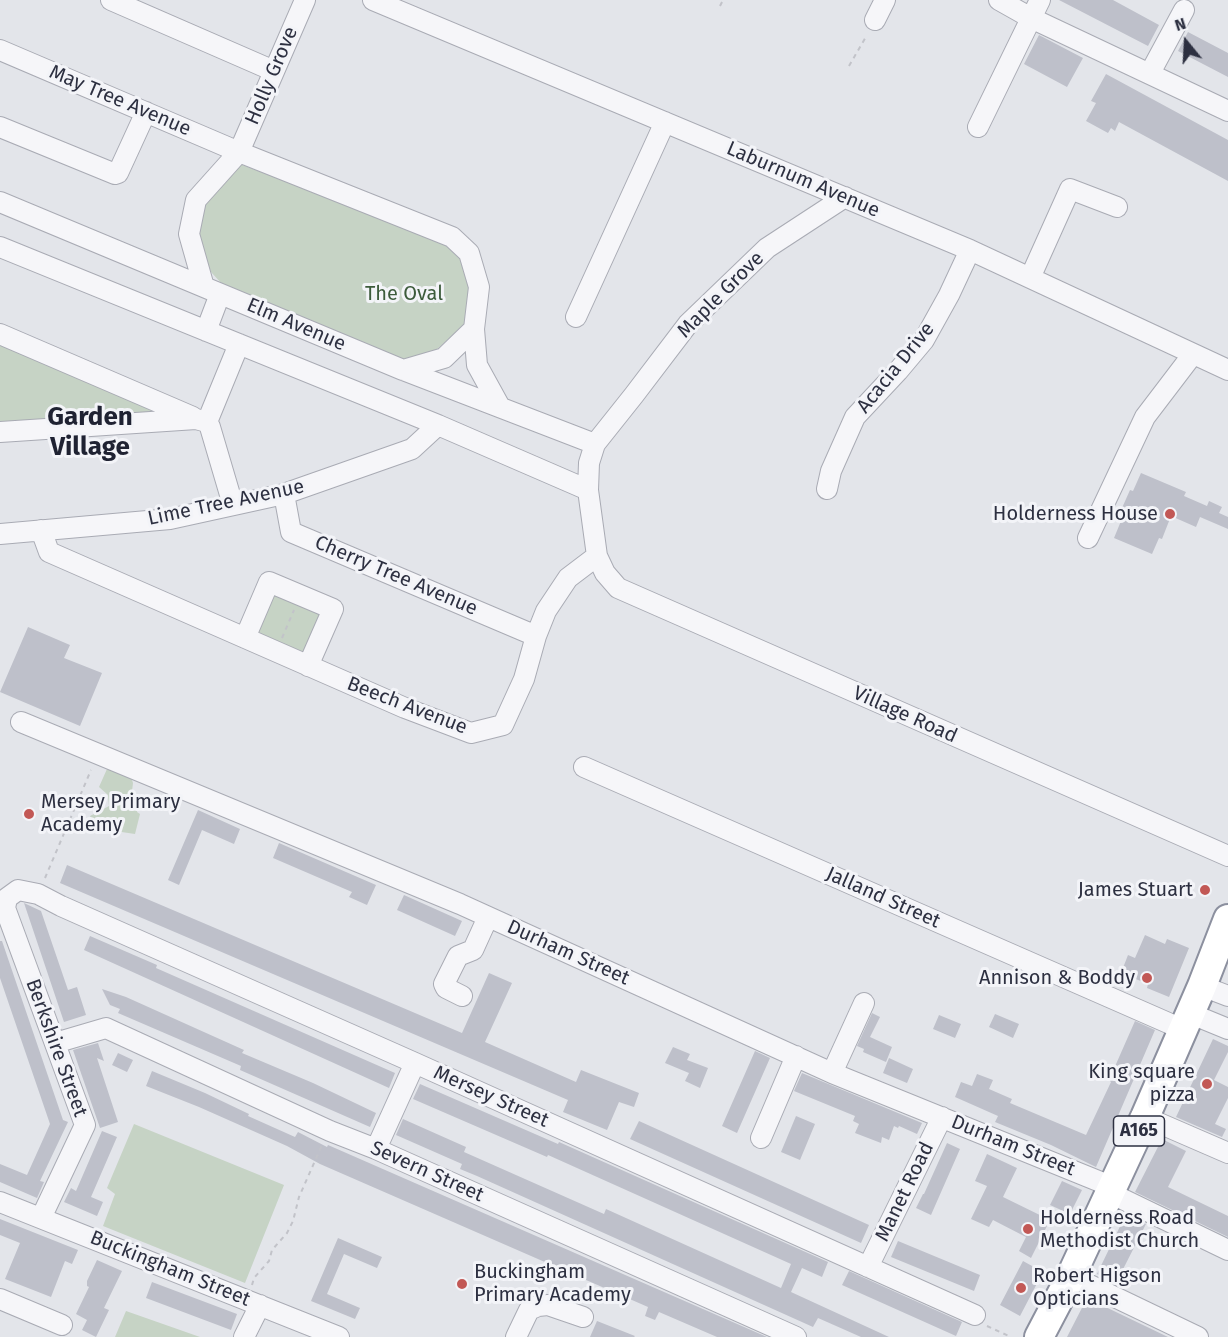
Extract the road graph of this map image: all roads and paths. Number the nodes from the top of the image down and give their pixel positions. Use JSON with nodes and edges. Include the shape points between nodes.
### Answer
{"nodes":[{"id":1,"x":111,"y":0,"type":"edge"},
{"id":2,"x":304,"y":0,"type":"edge"},
{"id":3,"x":373,"y":0,"type":"edge"},
{"id":4,"x":723,"y":0,"type":"edge"},
{"id":5,"x":885,"y":0,"type":"edge"},
{"id":6,"x":999,"y":0,"type":"edge"},
{"id":7,"x":1040,"y":0,"type":"edge"},
{"id":8,"x":720,"y":6,"type":"dead end"},
{"id":9,"x":1184,"y":10,"type":"dead end"},
{"id":10,"x":1031,"y":18,"type":"junction"},
{"id":11,"x":875,"y":20,"type":"joint"},
{"id":12,"x":0,"y":50,"type":"edge"},
{"id":13,"x":849,"y":66,"type":"dead end"},
{"id":14,"x":274,"y":71,"type":"junction"},
{"id":15,"x":1150,"y":73,"type":"junction"},
{"id":16,"x":1228,"y":111,"type":"edge"},
{"id":17,"x":146,"y":112,"type":"junction"},
{"id":18,"x":665,"y":122,"type":"junction"},
{"id":19,"x":0,"y":127,"type":"edge"},
{"id":20,"x":978,"y":127,"type":"dead end"},
{"id":21,"x":239,"y":152,"type":"junction"},
{"id":22,"x":845,"y":197,"type":"junction"},
{"id":23,"x":0,"y":202,"type":"edge"},
{"id":24,"x":1117,"y":207,"type":"dead end"},
{"id":25,"x":0,"y":247,"type":"edge"},
{"id":26,"x":970,"y":250,"type":"junction"},
{"id":27,"x":1030,"y":278,"type":"junction"},
{"id":28,"x":212,"y":290,"type":"junction"},
{"id":29,"x":576,"y":317,"type":"dead end"},
{"id":30,"x":474,"y":329,"type":"junction"},
{"id":31,"x":206,"y":331,"type":"junction"},
{"id":32,"x":0,"y":334,"type":"edge"},
{"id":33,"x":239,"y":344,"type":"junction"},
{"id":34,"x":1193,"y":354,"type":"junction"},
{"id":35,"x":403,"y":370,"type":"junction"},
{"id":36,"x":1228,"y":370,"type":"edge"},
{"id":37,"x":499,"y":405,"type":"junction"},
{"id":38,"x":201,"y":421,"type":"junction"},
{"id":39,"x":438,"y":425,"type":"junction"},
{"id":40,"x":0,"y":432,"type":"edge"},
{"id":41,"x":595,"y":444,"type":"junction"},
{"id":42,"x":827,"y":489,"type":"dead end"},
{"id":43,"x":588,"y":490,"type":"junction"},
{"id":44,"x":284,"y":494,"type":"junction"},
{"id":45,"x":232,"y":505,"type":"junction"},
{"id":46,"x":41,"y":530,"type":"junction"},
{"id":47,"x":0,"y":534,"type":"edge"},
{"id":48,"x":1088,"y":538,"type":"dead end"},
{"id":49,"x":597,"y":556,"type":"junction"},
{"id":50,"x":300,"y":595,"type":"junction"},
{"id":51,"x":536,"y":636,"type":"junction"},
{"id":52,"x":245,"y":638,"type":"junction"},
{"id":53,"x":276,"y":651,"type":"junction"},
{"id":54,"x":309,"y":666,"type":"junction"},
{"id":55,"x":21,"y":722,"type":"dead end"},
{"id":56,"x":98,"y":754,"type":"junction"},
{"id":57,"x":584,"y":767,"type":"dead end"},
{"id":58,"x":1228,"y":856,"type":"edge"},
{"id":59,"x":38,"y":894,"type":"junction"},
{"id":60,"x":4,"y":902,"type":"edge"},
{"id":61,"x":488,"y":917,"type":"junction"},
{"id":62,"x":1228,"y":919,"type":"edge"},
{"id":63,"x":1215,"y":991,"type":"edge"},
{"id":64,"x":462,"y":996,"type":"dead end"},
{"id":65,"x":864,"y":1004,"type":"dead end"},
{"id":66,"x":1186,"y":1021,"type":"junction"},
{"id":67,"x":1228,"y":1029,"type":"edge"},
{"id":68,"x":55,"y":1043,"type":"junction"},
{"id":69,"x":796,"y":1056,"type":"junction"},
{"id":70,"x":415,"y":1063,"type":"junction"},
{"id":71,"x":832,"y":1073,"type":"junction"},
{"id":72,"x":942,"y":1118,"type":"junction"},
{"id":73,"x":1145,"y":1118,"type":"junction"},
{"id":74,"x":330,"y":1131,"type":"junction"},
{"id":75,"x":761,"y":1138,"type":"dead end"},
{"id":76,"x":376,"y":1149,"type":"junction"},
{"id":77,"x":1228,"y":1153,"type":"edge"},
{"id":78,"x":1111,"y":1190,"type":"junction"},
{"id":79,"x":0,"y":1202,"type":"edge"},
{"id":80,"x":41,"y":1218,"type":"junction"},
{"id":81,"x":1228,"y":1250,"type":"edge"},
{"id":82,"x":868,"y":1267,"type":"junction"},
{"id":83,"x":1071,"y":1276,"type":"junction"},
{"id":84,"x":0,"y":1299,"type":"edge"},
{"id":85,"x":253,"y":1302,"type":"junction"},
{"id":86,"x":975,"y":1315,"type":"joint"},
{"id":87,"x":583,"y":1317,"type":"dead end"},
{"id":88,"x":62,"y":1325,"type":"dead end"},
{"id":89,"x":244,"y":1337,"type":"edge"},
{"id":90,"x":339,"y":1337,"type":"edge"},
{"id":91,"x":516,"y":1337,"type":"edge"},
{"id":92,"x":796,"y":1337,"type":"edge"},
{"id":93,"x":1011,"y":1337,"type":"edge"},
{"id":94,"x":1039,"y":1337,"type":"edge"},
{"id":95,"x":1197,"y":1337,"type":"edge"}],
"edges":[{"from":1,"to":14,"type":"street"},
{"from":2,"to":14,"type":"street","name":"Holly Grove"},
{"from":3,"to":18,"type":"street","name":"Laburnum Avenue"},
{"from":4,"to":8,"type":"path"},
{"from":5,"to":11,"type":"street"},
{"from":6,"to":10,"type":"street"},
{"from":7,"to":10,"type":"street"},
{"from":9,"to":15,"type":"street"},
{"from":10,"to":15,"type":"street"},
{"from":10,"to":20,"type":"street"},
{"from":11,"to":13,"type":"path"},
{"from":12,"to":17,"type":"street","name":"May Tree Avenue"},
{"from":14,"to":21,"type":"street","name":"Holly Grove"},
{"from":15,"to":16,"type":"street"},
{"from":17,"to":19,"type":"street","via":[[115,174]]},
{"from":17,"to":21,"type":"street","name":"May Tree Avenue"},
{"from":18,"to":22,"type":"street","name":"Laburnum Avenue"},
{"from":18,"to":29,"type":"street"},
{"from":21,"to":28,"type":"street","via":[[196,200],[189,234]]},
{"from":21,"to":30,"type":"street","via":[[452,237],[469,253],[479,287]]},
{"from":22,"to":26,"type":"street","name":"Laburnum Avenue"},
{"from":22,"to":41,"type":"street","name":"Maple Grove","via":[[767,248],[688,324]]},
{"from":23,"to":28,"type":"street","name":"Elm Avenue"},
{"from":24,"to":27,"type":"street","via":[[1071,189]]},
{"from":25,"to":31,"type":"street","name":"Elm Avenue"},
{"from":26,"to":27,"type":"street","name":"Laburnum Avenue"},
{"from":26,"to":42,"type":"street","name":"Acacia Drive","via":[[924,340],[855,417]]},
{"from":27,"to":34,"type":"street","name":"Laburnum Avenue"},
{"from":28,"to":31,"type":"street"},
{"from":28,"to":35,"type":"street","name":"Elm Avenue"},
{"from":30,"to":35,"type":"street","via":[[444,358]]},
{"from":30,"to":37,"type":"street","via":[[477,365]]},
{"from":31,"to":33,"type":"street","name":"Elm Avenue"},
{"from":32,"to":38,"type":"street"},
{"from":33,"to":38,"type":"street"},
{"from":33,"to":39,"type":"street","name":"Elm Avenue"},
{"from":34,"to":36,"type":"street","name":"Laburnum Avenue"},
{"from":34,"to":48,"type":"street","via":[[1145,417]]},
{"from":35,"to":37,"type":"street","name":"Elm Avenue"},
{"from":37,"to":41,"type":"street","name":"Elm Avenue"},
{"from":38,"to":40,"type":"street"},
{"from":38,"to":45,"type":"street","via":[[210,427]]},
{"from":39,"to":43,"type":"street","name":"Elm Avenue"},
{"from":39,"to":44,"type":"street","name":"Lime Tree Avenue","via":[[412,449]]},
{"from":41,"to":43,"type":"street","via":[[589,463]]},
{"from":43,"to":49,"type":"street"},
{"from":44,"to":45,"type":"street","name":"Lime Tree Avenue"},
{"from":44,"to":51,"type":"street","name":"Cherry Tree Avenue","via":[[291,532]]},
{"from":45,"to":46,"type":"street","name":"Lime Tree Avenue","via":[[170,519]]},
{"from":46,"to":47,"type":"street","name":"Lime Tree Avenue"},
{"from":46,"to":52,"type":"street","name":"Beech Avenue","via":[[49,552]]},
{"from":49,"to":51,"type":"street","name":"Beech Avenue","via":[[568,578],[546,611]]},
{"from":49,"to":58,"type":"street","name":"Village Road","via":[[618,588]]},
{"from":50,"to":52,"type":"street","via":[[269,582]]},
{"from":50,"to":53,"type":"path"},
{"from":50,"to":54,"type":"street","via":[[333,609]]},
{"from":51,"to":54,"type":"street","name":"Beech Avenue","via":[[524,679],[503,725],[471,734]]},
{"from":52,"to":53,"type":"street","name":"Beech Avenue"},
{"from":53,"to":54,"type":"street","name":"Beech Avenue"},
{"from":55,"to":56,"type":"street","name":"Durham Street"},
{"from":56,"to":59,"type":"path"},
{"from":56,"to":61,"type":"street","name":"Durham Street"},
{"from":57,"to":66,"type":"street","name":"Jalland Street"},
{"from":59,"to":60,"type":"street","via":[[18,890]]},
{"from":59,"to":70,"type":"street","name":"Mersey Street"},
{"from":60,"to":68,"type":"street","name":"Berkshire Street"},
{"from":61,"to":64,"type":"street","via":[[473,950],[458,956],[444,984]]},
{"from":61,"to":69,"type":"street","name":"Durham Street"},
{"from":62,"to":63,"type":"highway","number":"A165"},
{"from":63,"to":66,"type":"highway","number":"A165"},
{"from":65,"to":71,"type":"street"},
{"from":66,"to":67,"type":"street","name":"Jalland Street"},
{"from":66,"to":73,"type":"highway","number":"A165"},
{"from":68,"to":74,"type":"street","name":"Severn Street","via":[[106,1028]]},
{"from":68,"to":80,"type":"street","name":"Berkshire Street","via":[[85,1125]]},
{"from":69,"to":71,"type":"street","name":"Durham Street"},
{"from":69,"to":75,"type":"street"},
{"from":70,"to":76,"type":"street"},
{"from":70,"to":82,"type":"street","name":"Mersey Street"},
{"from":71,"to":72,"type":"street","name":"Durham Street"},
{"from":72,"to":78,"type":"street","name":"Durham Street"},
{"from":72,"to":82,"type":"street","name":"Manet Road"},
{"from":73,"to":77,"type":"street"},
{"from":73,"to":78,"type":"highway","number":"A165"},
{"from":74,"to":76,"type":"street","name":"Severn Street"},
{"from":74,"to":85,"type":"path","via":[[287,1233],[254,1278]]},
{"from":76,"to":92,"type":"street","name":"Severn Street"},
{"from":78,"to":81,"type":"street","name":"Durham Street"},
{"from":78,"to":83,"type":"highway","number":"A165"},
{"from":79,"to":80,"type":"street","name":"Buckingham Street"},
{"from":80,"to":85,"type":"street","name":"Buckingham Street"},
{"from":82,"to":86,"type":"street","name":"Mersey Street"},
{"from":83,"to":94,"type":"highway","number":"A165"},
{"from":83,"to":95,"type":"street"},
{"from":84,"to":88,"type":"street"},
{"from":85,"to":89,"type":"street"},
{"from":85,"to":90,"type":"street","name":"Buckingham Street"},
{"from":86,"to":93,"type":"path","via":[[975,1321]]},
{"from":87,"to":91,"type":"street","via":[[548,1305],[538,1306],[529,1310]]}]}
